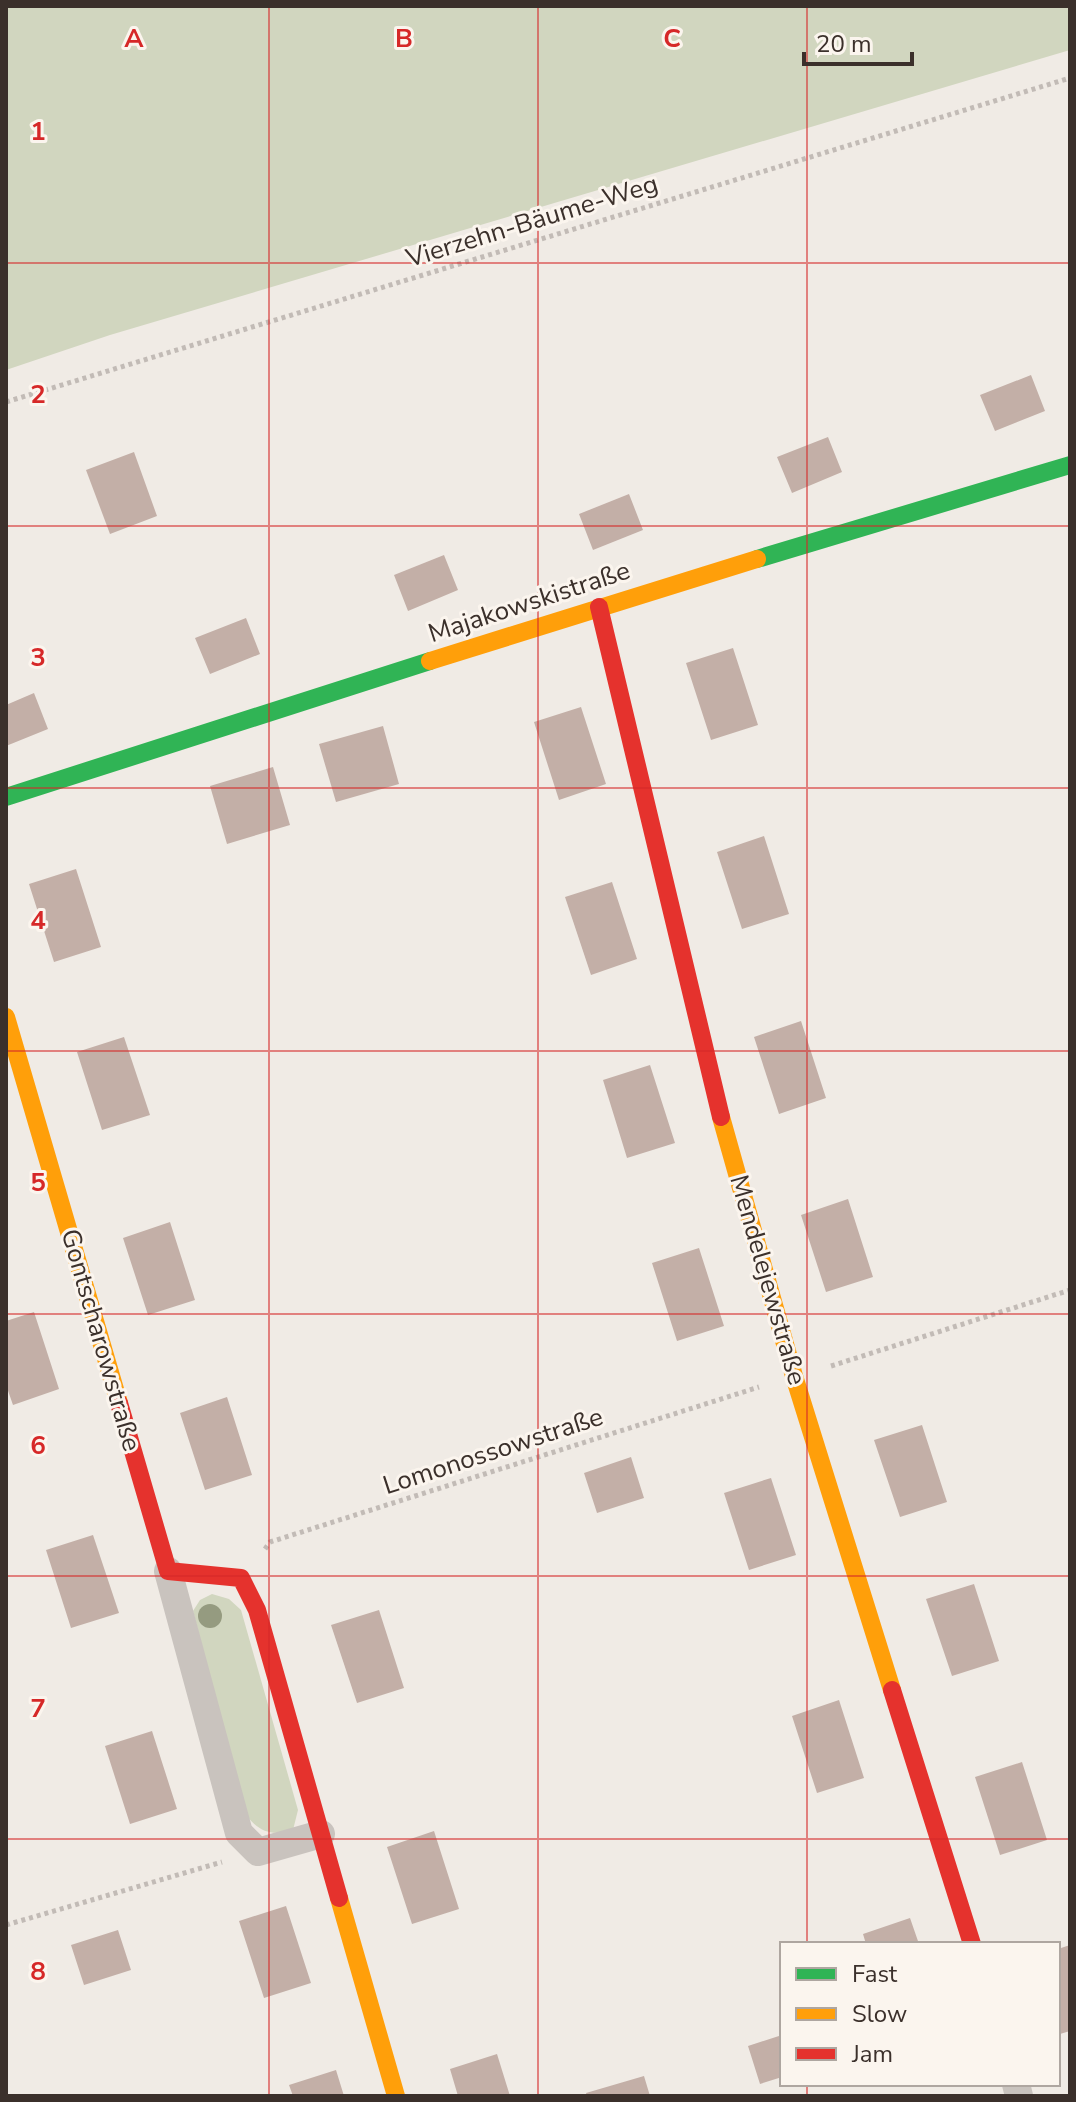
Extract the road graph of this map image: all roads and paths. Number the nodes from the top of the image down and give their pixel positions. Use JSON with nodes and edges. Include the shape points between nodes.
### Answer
{"nodes":[{"id":1,"x":1070,"y":78,"type":"edge"},
{"id":2,"x":6,"y":402,"type":"edge"},
{"id":3,"x":1070,"y":465,"type":"edge"},
{"id":4,"x":599,"y":607,"type":"junction"},
{"id":5,"x":6,"y":797,"type":"edge"},
{"id":6,"x":6,"y":1017,"type":"edge"},
{"id":7,"x":1070,"y":1290,"type":"edge"},
{"id":8,"x":826,"y":1367,"type":"dead end"},
{"id":9,"x":771,"y":1384,"type":"dead end"},
{"id":10,"x":168,"y":1571,"type":"junction"},
{"id":11,"x":241,"y":1578,"type":"junction"},
{"id":12,"x":321,"y":1834,"type":"junction"},
{"id":13,"x":258,"y":1852,"type":"junction"},
{"id":14,"x":6,"y":1925,"type":"edge"},
{"id":15,"x":971,"y":1942,"type":"edge"},
{"id":16,"x":396,"y":2096,"type":"edge"}],
"edges":[{"from":1,"to":2,"type":"path","name":"Vierzehn-Bäume-Weg"},
{"from":3,"to":4,"type":"street","name":"Majakowskistraße"},
{"from":4,"to":5,"type":"street","name":"Majakowskistraße"},
{"from":4,"to":15,"type":"street","name":"Mendelejewstraße","via":[[731,1151],[794,1376]]},
{"from":6,"to":10,"type":"street","name":"Gontscharowstraße"},
{"from":7,"to":8,"type":"path"},
{"from":9,"to":11,"type":"path","name":"Lomonossowstraße","via":[[270,1542]]},
{"from":10,"to":11,"type":"street"},
{"from":10,"to":13,"type":"street","name":"Gontscharowstraße","via":[[239,1833]]},
{"from":11,"to":12,"type":"street","via":[[257,1610]]},
{"from":12,"to":13,"type":"street"},
{"from":12,"to":16,"type":"street"},
{"from":13,"to":14,"type":"path"}]}
